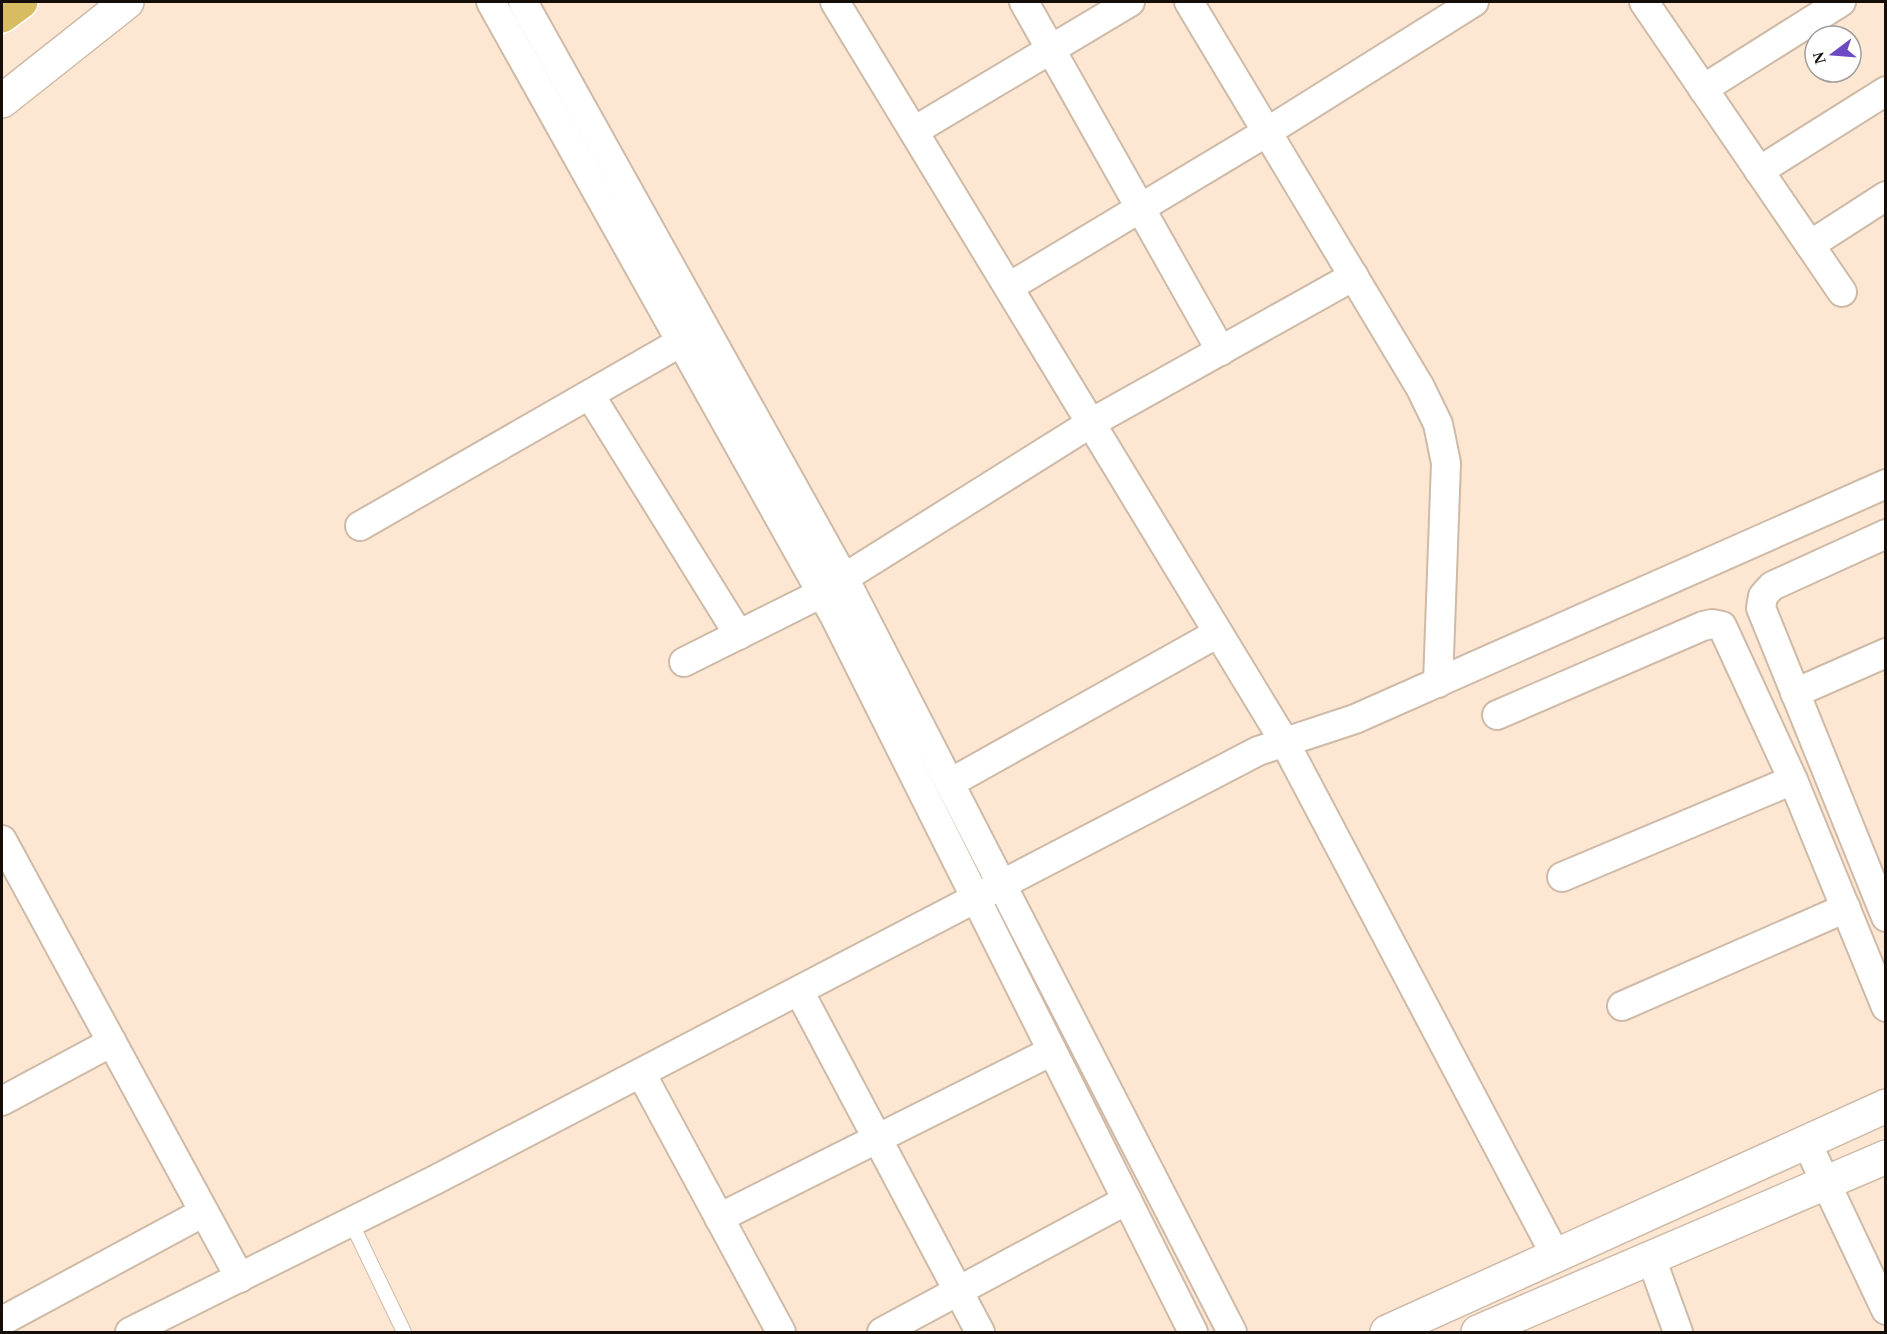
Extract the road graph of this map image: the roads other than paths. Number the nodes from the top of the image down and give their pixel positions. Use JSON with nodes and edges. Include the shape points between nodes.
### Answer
{"nodes":[{"id":1,"x":21,"y":2,"type":"edge"},
{"id":2,"x":127,"y":2,"type":"edge"},
{"id":3,"x":491,"y":2,"type":"edge"},
{"id":4,"x":523,"y":2,"type":"edge"},
{"id":5,"x":836,"y":2,"type":"edge"},
{"id":6,"x":1024,"y":2,"type":"edge"},
{"id":7,"x":1130,"y":2,"type":"edge"},
{"id":8,"x":1189,"y":2,"type":"edge"},
{"id":9,"x":1474,"y":2,"type":"edge"},
{"id":10,"x":1841,"y":2,"type":"edge"},
{"id":11,"x":1651,"y":4,"type":"edge"},
{"id":12,"x":2,"y":16,"type":"edge"},
{"id":13,"x":1051,"y":49,"type":"junction"},
{"id":14,"x":1703,"y":89,"type":"junction"},
{"id":15,"x":1886,"y":91,"type":"edge"},
{"id":16,"x":2,"y":100,"type":"edge"},
{"id":17,"x":914,"y":131,"type":"junction"},
{"id":18,"x":1267,"y":132,"type":"junction"},
{"id":19,"x":1759,"y":171,"type":"junction"},
{"id":20,"x":1886,"y":196,"type":"edge"},
{"id":21,"x":1139,"y":209,"type":"junction"},
{"id":22,"x":1810,"y":245,"type":"junction"},
{"id":23,"x":1354,"y":276,"type":"junction"},
{"id":24,"x":1009,"y":287,"type":"junction"},
{"id":25,"x":1842,"y":292,"type":"dead end"},
{"id":26,"x":681,"y":342,"type":"junction"},
{"id":27,"x":1221,"y":351,"type":"junction"},
{"id":28,"x":590,"y":395,"type":"junction"},
{"id":29,"x":1091,"y":423,"type":"junction"},
{"id":30,"x":1886,"y":484,"type":"edge"},
{"id":31,"x":360,"y":526,"type":"dead end"},
{"id":32,"x":1883,"y":542,"type":"edge"},
{"id":33,"x":833,"y":586,"type":"junction"},
{"id":34,"x":1218,"y":633,"type":"junction"},
{"id":35,"x":739,"y":635,"type":"junction"},
{"id":36,"x":1886,"y":652,"type":"edge"},
{"id":37,"x":684,"y":663,"type":"dead end"},
{"id":38,"x":1438,"y":683,"type":"junction"},
{"id":39,"x":1795,"y":693,"type":"junction"},
{"id":40,"x":1497,"y":716,"type":"dead end"},
{"id":41,"x":1284,"y":741,"type":"junction"},
{"id":42,"x":1793,"y":780,"type":"junction"},
{"id":43,"x":950,"y":783,"type":"junction"},
{"id":44,"x":2,"y":840,"type":"edge"},
{"id":45,"x":1562,"y":877,"type":"dead end"},
{"id":46,"x":1002,"y":885,"type":"junction"},
{"id":47,"x":976,"y":899,"type":"junction"},
{"id":48,"x":1883,"y":904,"type":"edge"},
{"id":49,"x":1846,"y":908,"type":"junction"},
{"id":50,"x":799,"y":991,"type":"junction"},
{"id":51,"x":1622,"y":1006,"type":"dead end"},
{"id":52,"x":1886,"y":1006,"type":"edge"},
{"id":53,"x":112,"y":1042,"type":"junction"},
{"id":54,"x":1052,"y":1051,"type":"junction"},
{"id":55,"x":641,"y":1073,"type":"junction"},
{"id":56,"x":2,"y":1101,"type":"edge"},
{"id":57,"x":1886,"y":1106,"type":"edge"},
{"id":58,"x":878,"y":1139,"type":"junction"},
{"id":59,"x":1806,"y":1141,"type":"junction"},
{"id":60,"x":1886,"y":1157,"type":"edge"},
{"id":61,"x":1824,"y":1183,"type":"junction"},
{"id":62,"x":1127,"y":1200,"type":"junction"},
{"id":63,"x":204,"y":1212,"type":"junction"},
{"id":64,"x":719,"y":1218,"type":"junction"},
{"id":65,"x":351,"y":1222,"type":"junction"},
{"id":66,"x":1556,"y":1256,"type":"junction"},
{"id":67,"x":1651,"y":1258,"type":"junction"},
{"id":68,"x":240,"y":1278,"type":"junction"},
{"id":69,"x":959,"y":1291,"type":"junction"},
{"id":70,"x":1886,"y":1310,"type":"edge"},
{"id":71,"x":2,"y":1321,"type":"edge"},
{"id":72,"x":1498,"y":1329,"type":"edge"},
{"id":73,"x":136,"y":1331,"type":"edge"},
{"id":74,"x":404,"y":1332,"type":"edge"},
{"id":75,"x":781,"y":1332,"type":"edge"},
{"id":76,"x":882,"y":1332,"type":"edge"},
{"id":77,"x":980,"y":1332,"type":"edge"},
{"id":78,"x":1193,"y":1332,"type":"edge"},
{"id":79,"x":1232,"y":1332,"type":"edge"},
{"id":80,"x":1388,"y":1332,"type":"edge"},
{"id":81,"x":1678,"y":1332,"type":"edge"}],
"edges":[{"from":1,"to":12,"type":"highway"},
{"from":2,"to":16,"type":"street"},
{"from":3,"to":26,"type":"street"},
{"from":4,"to":33,"type":"street"},
{"from":5,"to":17,"type":"street"},
{"from":6,"to":13,"type":"street"},
{"from":7,"to":13,"type":"street"},
{"from":8,"to":18,"type":"street"},
{"from":9,"to":18,"type":"street"},
{"from":10,"to":14,"type":"street"},
{"from":11,"to":14,"type":"street"},
{"from":13,"to":17,"type":"street"},
{"from":13,"to":21,"type":"street"},
{"from":14,"to":19,"type":"street"},
{"from":15,"to":19,"type":"street"},
{"from":17,"to":24,"type":"street"},
{"from":18,"to":21,"type":"street"},
{"from":18,"to":23,"type":"street"},
{"from":19,"to":22,"type":"street"},
{"from":20,"to":22,"type":"street"},
{"from":21,"to":24,"type":"street"},
{"from":21,"to":27,"type":"street"},
{"from":22,"to":25,"type":"street"},
{"from":23,"to":27,"type":"street"},
{"from":23,"to":38,"type":"street","via":[[1438,424],[1446,463]]},
{"from":24,"to":29,"type":"street"},
{"from":26,"to":28,"type":"street"},
{"from":26,"to":33,"type":"street"},
{"from":27,"to":29,"type":"street"},
{"from":28,"to":31,"type":"street"},
{"from":28,"to":35,"type":"street"},
{"from":29,"to":33,"type":"street"},
{"from":29,"to":34,"type":"street"},
{"from":30,"to":38,"type":"street"},
{"from":32,"to":39,"type":"street","via":[[1772,586],[1763,596],[1761,608]]},
{"from":33,"to":35,"type":"street"},
{"from":33,"to":43,"type":"street"},
{"from":33,"to":47,"type":"street"},
{"from":34,"to":41,"type":"street"},
{"from":34,"to":43,"type":"street"},
{"from":35,"to":37,"type":"street"},
{"from":36,"to":39,"type":"street"},
{"from":38,"to":41,"type":"street","via":[[1355,719]]},
{"from":39,"to":48,"type":"street"},
{"from":40,"to":42,"type":"street","via":[[1703,627],[1722,626]]},
{"from":41,"to":46,"type":"street"},
{"from":41,"to":66,"type":"street"},
{"from":42,"to":45,"type":"street"},
{"from":42,"to":49,"type":"street"},
{"from":43,"to":46,"type":"street"},
{"from":44,"to":53,"type":"street"},
{"from":46,"to":47,"type":"street"},
{"from":46,"to":79,"type":"street"},
{"from":47,"to":50,"type":"street"},
{"from":47,"to":54,"type":"street"},
{"from":49,"to":51,"type":"street"},
{"from":49,"to":52,"type":"street"},
{"from":50,"to":55,"type":"street"},
{"from":50,"to":58,"type":"street"},
{"from":53,"to":56,"type":"street"},
{"from":53,"to":63,"type":"street"},
{"from":54,"to":58,"type":"street"},
{"from":54,"to":62,"type":"street"},
{"from":55,"to":64,"type":"street"},
{"from":55,"to":65,"type":"street"},
{"from":57,"to":59,"type":"street"},
{"from":58,"to":64,"type":"street"},
{"from":58,"to":69,"type":"street"},
{"from":59,"to":61,"type":"street"},
{"from":59,"to":66,"type":"street"},
{"from":60,"to":61,"type":"street"},
{"from":61,"to":67,"type":"street"},
{"from":61,"to":70,"type":"street"},
{"from":62,"to":69,"type":"street"},
{"from":62,"to":78,"type":"street"},
{"from":63,"to":68,"type":"street"},
{"from":63,"to":71,"type":"street"},
{"from":64,"to":75,"type":"street"},
{"from":65,"to":68,"type":"street"},
{"from":65,"to":74,"type":"lane"},
{"from":66,"to":80,"type":"street"},
{"from":67,"to":72,"type":"street"},
{"from":67,"to":81,"type":"street"},
{"from":68,"to":73,"type":"street"},
{"from":69,"to":76,"type":"street"},
{"from":69,"to":77,"type":"street"}]}
